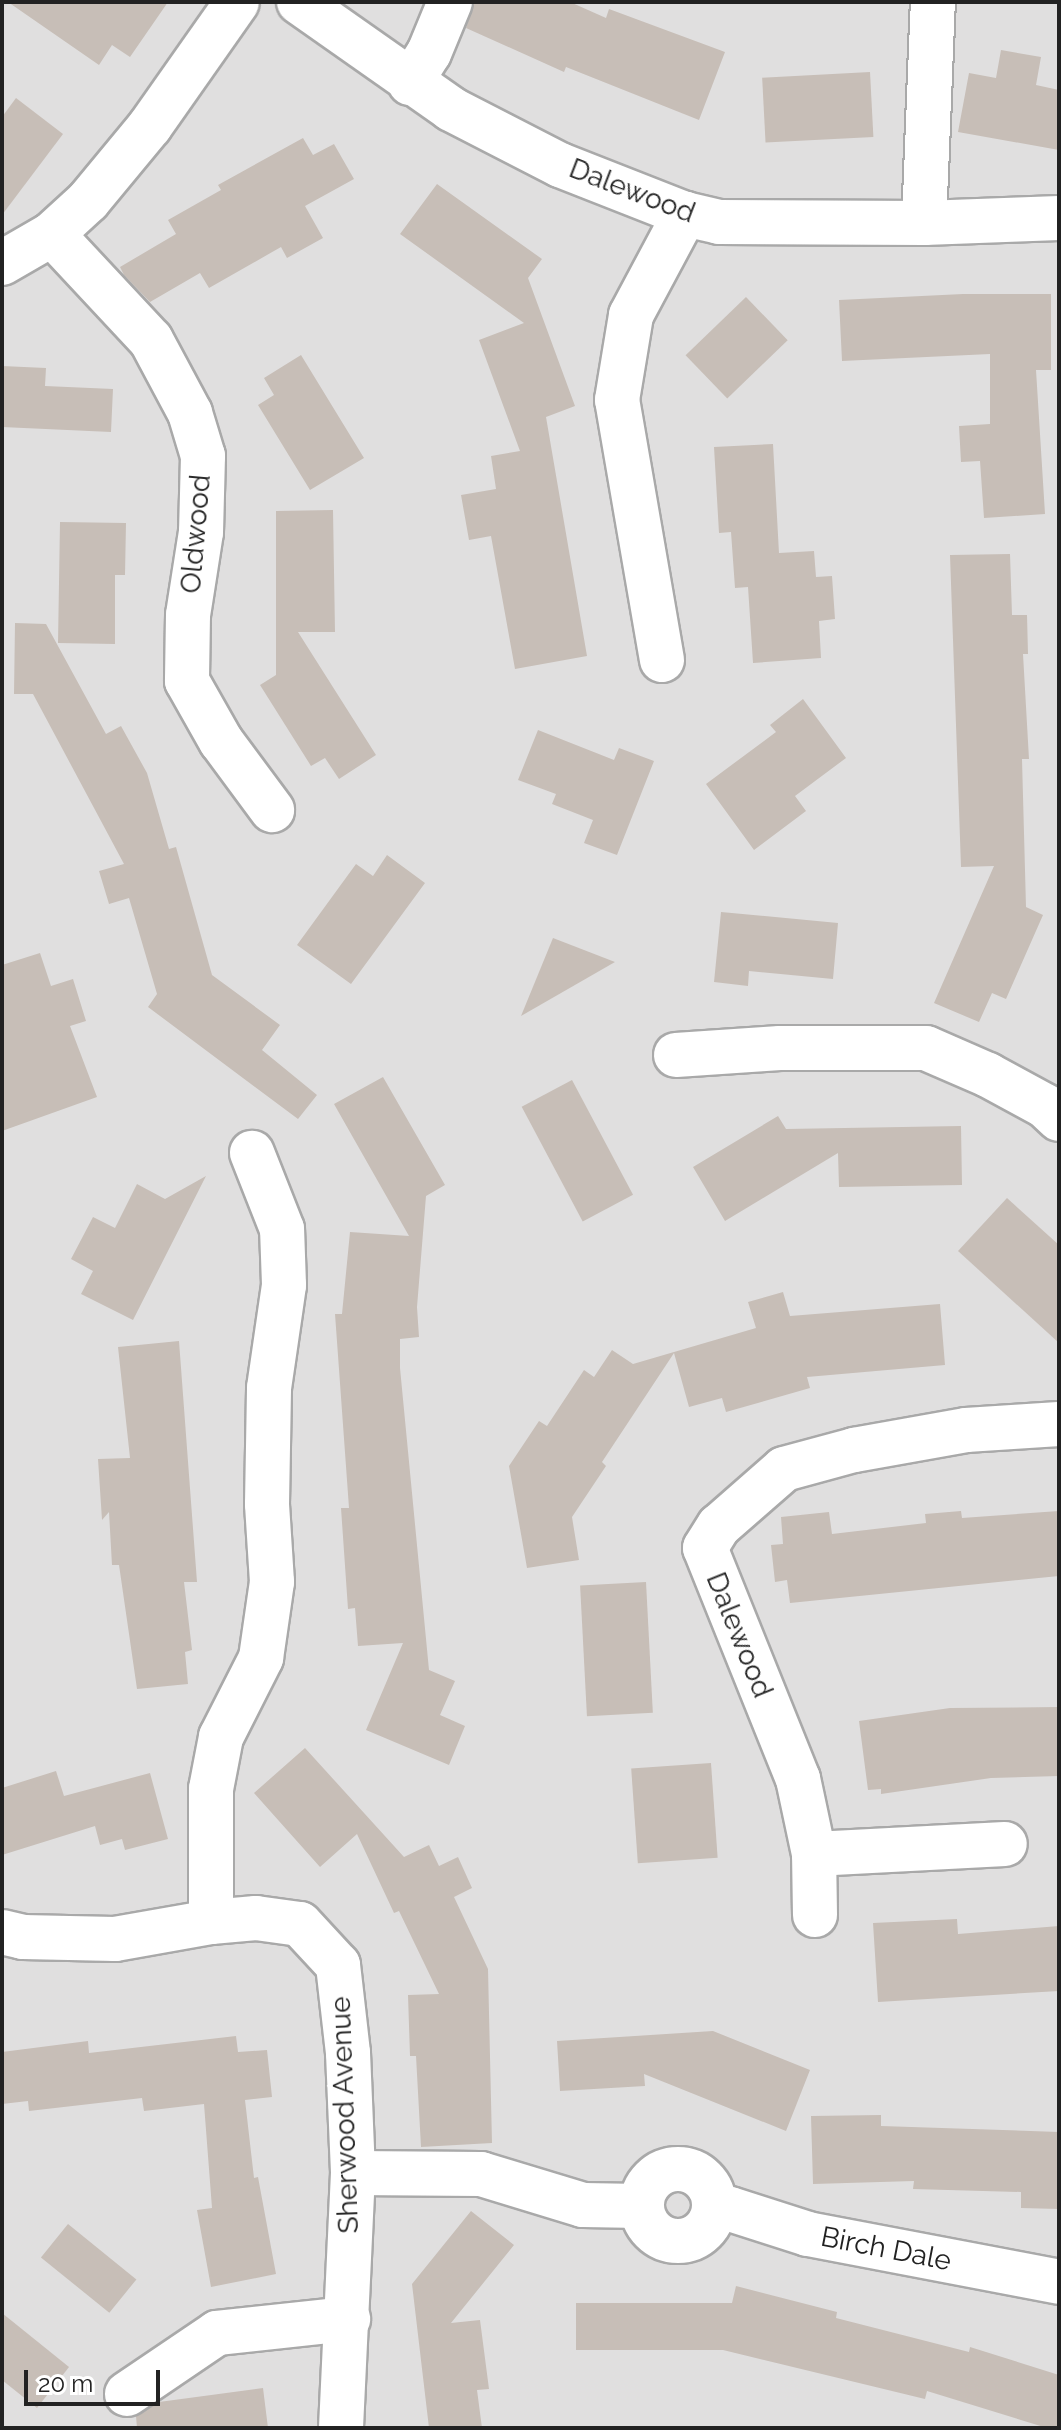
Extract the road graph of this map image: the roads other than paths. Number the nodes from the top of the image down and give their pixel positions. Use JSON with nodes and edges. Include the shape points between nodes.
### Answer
{"nodes":[{"id":1,"x":237,"y":2,"type":"edge"},
{"id":2,"x":299,"y":2,"type":"edge"},
{"id":3,"x":450,"y":2,"type":"edge"},
{"id":4,"x":933,"y":2,"type":"edge"},
{"id":5,"x":410,"y":83,"type":"junction"},
{"id":6,"x":685,"y":214,"type":"junction"},
{"id":7,"x":1059,"y":218,"type":"edge"},
{"id":8,"x":924,"y":223,"type":"junction"},
{"id":9,"x":52,"y":234,"type":"junction"},
{"id":10,"x":2,"y":263,"type":"edge"},
{"id":11,"x":662,"y":660,"type":"dead end"},
{"id":12,"x":272,"y":810,"type":"dead end"},
{"id":13,"x":676,"y":1055,"type":"dead end"},
{"id":14,"x":1054,"y":1103,"type":"edge"},
{"id":15,"x":252,"y":1153,"type":"dead end"},
{"id":16,"x":1059,"y":1424,"type":"edge"},
{"id":17,"x":1005,"y":1844,"type":"dead end"},
{"id":18,"x":814,"y":1854,"type":"junction"},
{"id":19,"x":815,"y":1915,"type":"dead end"},
{"id":20,"x":211,"y":1922,"type":"junction"},
{"id":21,"x":2,"y":1932,"type":"edge"},
{"id":22,"x":353,"y":2173,"type":"junction"},
{"id":23,"x":1059,"y":2282,"type":"edge"},
{"id":24,"x":348,"y":2319,"type":"junction"},
{"id":25,"x":127,"y":2394,"type":"dead end"},
{"id":26,"x":341,"y":2428,"type":"edge"}],
"edges":[{"from":1,"to":9,"type":"street","via":[[150,126],[88,201]]},
{"from":2,"to":5,"type":"street","name":"Dalewood"},
{"from":3,"to":5,"type":"street"},
{"from":4,"to":8,"type":"street"},
{"from":5,"to":6,"type":"street","name":"Dalewood","via":[[560,165]]},
{"from":6,"to":8,"type":"street","name":"Dalewood","via":[[719,222]]},
{"from":6,"to":11,"type":"street","via":[[631,315],[617,400]]},
{"from":7,"to":8,"type":"street","name":"Dalewood"},
{"from":9,"to":10,"type":"street"},
{"from":9,"to":12,"type":"street","name":"Oldwood","via":[[151,340],[190,413],[203,456],[187,681],[221,741]]},
{"from":13,"to":14,"type":"street","via":[[780,1048],[926,1048]]},
{"from":15,"to":20,"type":"street","via":[[282,1229],[284,1271],[269,1388],[272,1582],[261,1658],[221,1737],[211,1789]]},
{"from":16,"to":18,"type":"street","name":"Dalewood","via":[[966,1430],[784,1469],[719,1526],[705,1548],[798,1779]]},
{"from":17,"to":18,"type":"street"},
{"from":18,"to":19,"type":"street","name":"Dalewood"},
{"from":20,"to":21,"type":"street","name":"Sherwood Avenue","via":[[115,1939]]},
{"from":20,"to":22,"type":"street","name":"Sherwood Avenue","via":[[256,1918],[300,1924],[338,1965]]},
{"from":22,"to":23,"type":"street","name":"Birch Dale","via":[[481,2174],[583,2205],[641,2206],[656,2177],[671,2169],[688,2170],[713,2191],[716,2209],[808,2234]]},
{"from":22,"to":24,"type":"street","name":"Sherwood Avenue"},
{"from":24,"to":25,"type":"street","via":[[217,2333]]},
{"from":24,"to":26,"type":"street","name":"Sherwood Avenue"}]}
